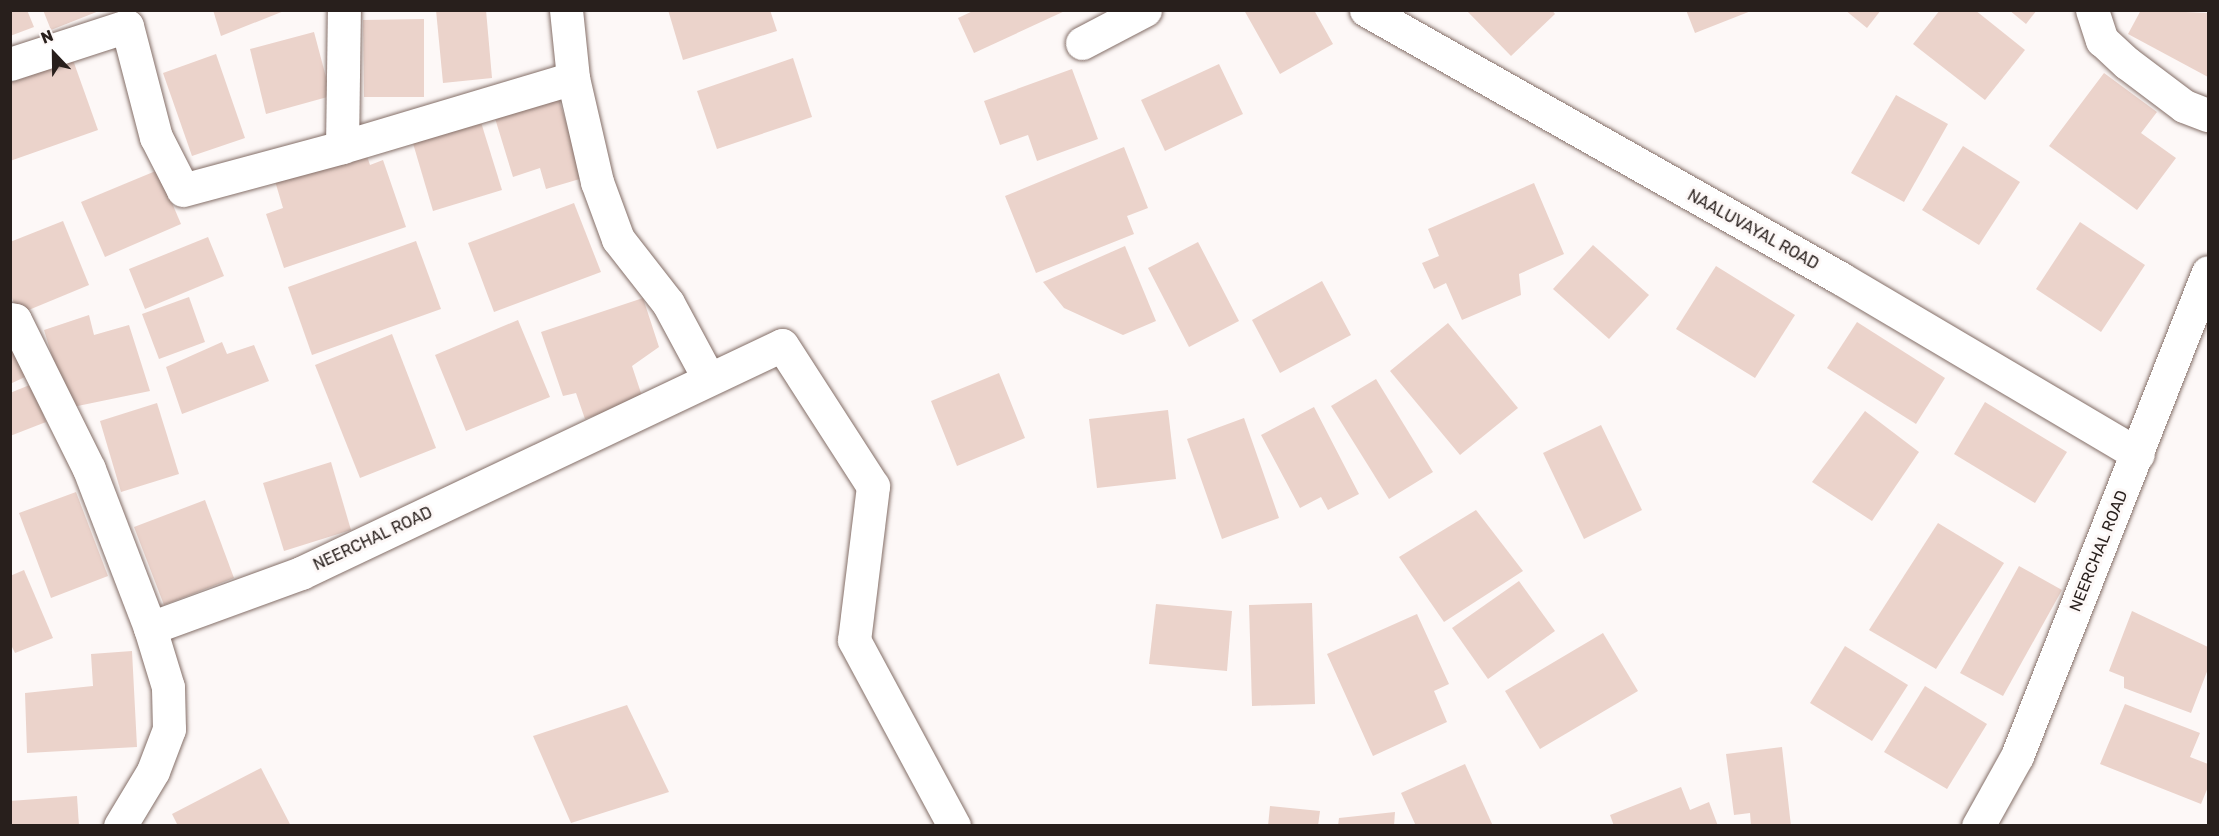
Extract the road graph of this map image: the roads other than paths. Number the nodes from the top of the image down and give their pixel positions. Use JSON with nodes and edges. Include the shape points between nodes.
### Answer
{"nodes":[{"id":1,"x":344,"y":10,"type":"edge"},
{"id":2,"x":566,"y":10,"type":"edge"},
{"id":3,"x":1145,"y":10,"type":"edge"},
{"id":4,"x":1366,"y":10,"type":"edge"},
{"id":5,"x":2092,"y":10,"type":"edge"},
{"id":6,"x":1082,"y":43,"type":"dead end"},
{"id":7,"x":10,"y":64,"type":"edge"},
{"id":8,"x":573,"y":78,"type":"junction"},
{"id":9,"x":2208,"y":115,"type":"edge"},
{"id":10,"x":342,"y":147,"type":"junction"},
{"id":11,"x":2208,"y":272,"type":"edge"},
{"id":12,"x":10,"y":319,"type":"edge"},
{"id":13,"x":709,"y":380,"type":"junction"},
{"id":14,"x":2138,"y":454,"type":"junction"},
{"id":15,"x":150,"y":628,"type":"junction"},
{"id":16,"x":120,"y":825,"type":"edge"},
{"id":17,"x":954,"y":825,"type":"edge"},
{"id":18,"x":1978,"y":825,"type":"edge"}],
"edges":[{"from":1,"to":10,"type":"street"},
{"from":2,"to":8,"type":"street"},
{"from":3,"to":6,"type":"street"},
{"from":4,"to":14,"type":"street","name":"NAALUVAYAL ROAD","via":[[1840,278]]},
{"from":5,"to":9,"type":"street","via":[[2102,40],[2127,63],[2184,106]]},
{"from":7,"to":10,"type":"street","via":[[127,26],[156,137],[183,190]]},
{"from":8,"to":10,"type":"street"},
{"from":8,"to":13,"type":"street","via":[[597,182],[618,239],[668,303]]},
{"from":11,"to":14,"type":"street","name":"NEERCHAL ROAD"},
{"from":12,"to":15,"type":"street","via":[[15,320],[89,469]]},
{"from":13,"to":15,"type":"street","name":"NEERCHAL ROAD","via":[[301,573]]},
{"from":13,"to":17,"type":"street","name":"NEERCHAL ROAD","via":[[782,345],[873,486],[854,640]]},
{"from":14,"to":18,"type":"street","name":"NEERCHAL ROAD","via":[[2017,756]]},
{"from":15,"to":16,"type":"street","via":[[168,687],[169,729],[153,771]]}]}
